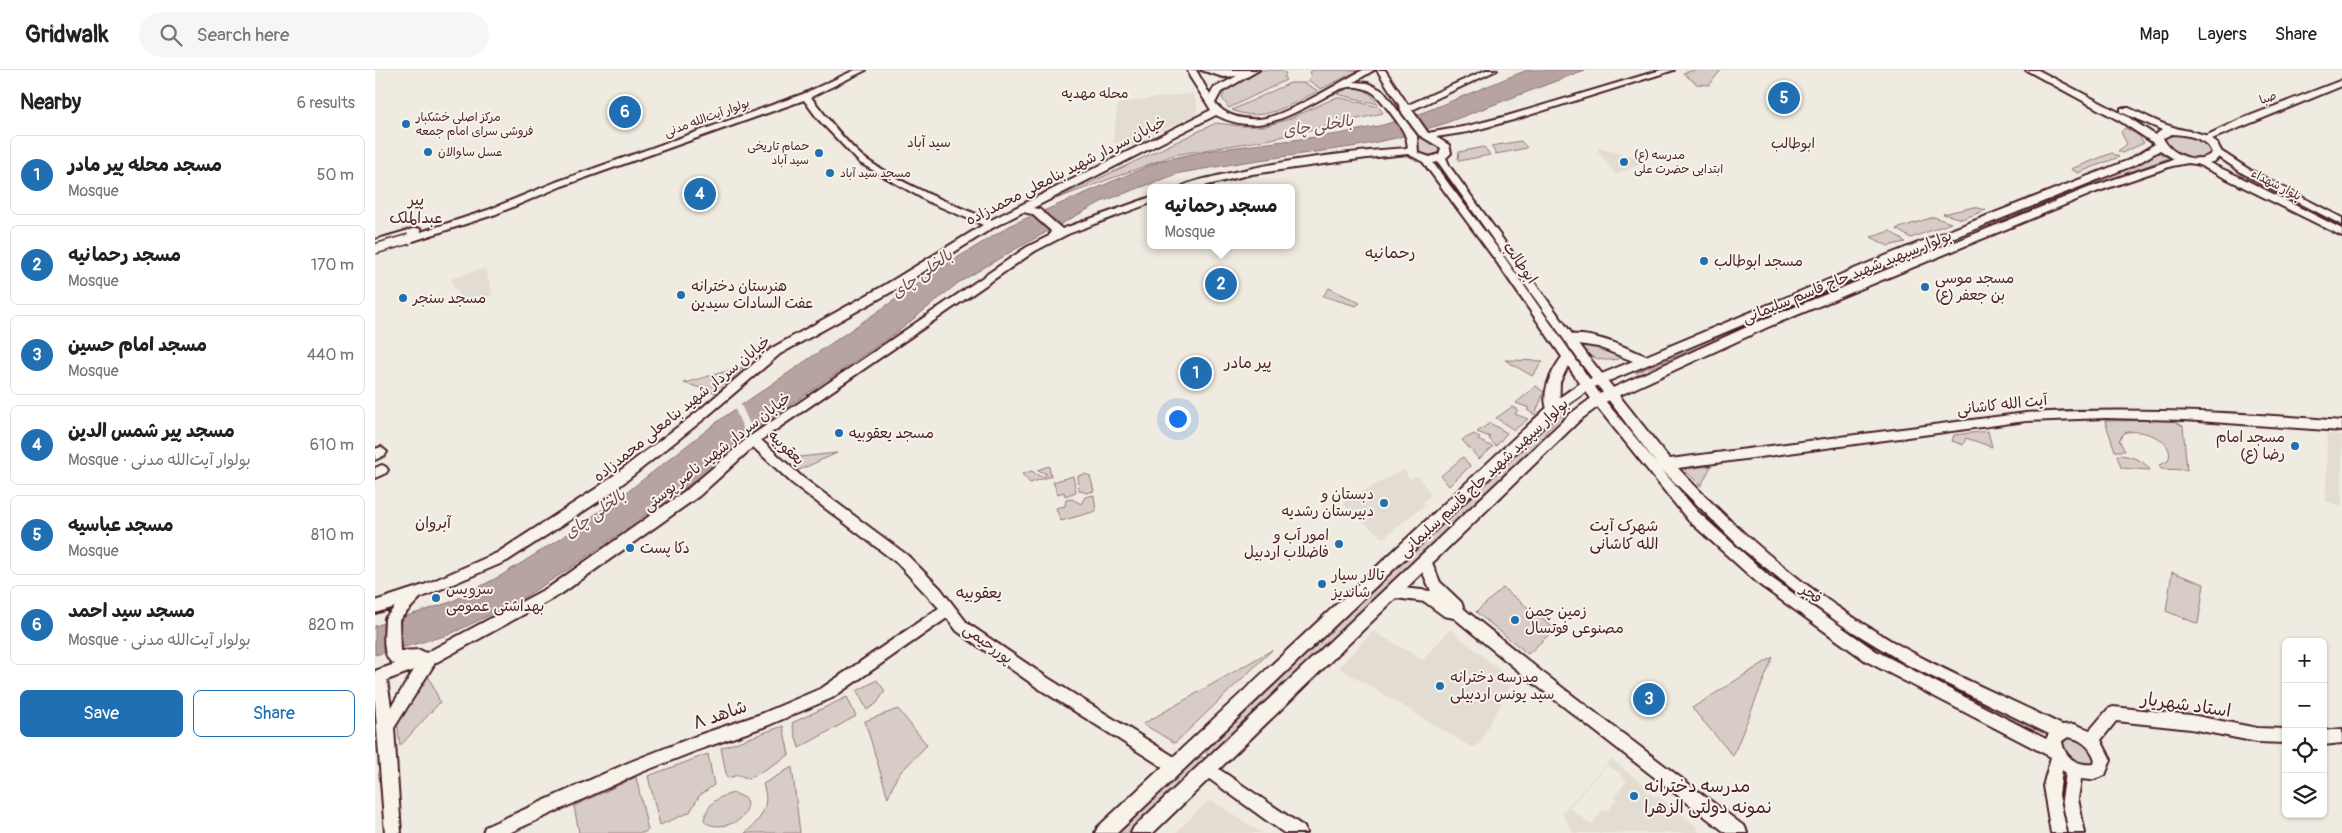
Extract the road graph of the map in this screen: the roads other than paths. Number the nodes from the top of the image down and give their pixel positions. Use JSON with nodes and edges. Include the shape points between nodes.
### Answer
{"nodes":[{"id":1,"x":850,"y":70,"type":"edge"},
{"id":2,"x":862,"y":70,"type":"edge"},
{"id":3,"x":1192,"y":70,"type":"edge"},
{"id":4,"x":1205,"y":70,"type":"edge"},
{"id":5,"x":1370,"y":70,"type":"edge"},
{"id":6,"x":1381,"y":70,"type":"edge"},
{"id":7,"x":1493,"y":70,"type":"edge"},
{"id":8,"x":1670,"y":70,"type":"edge"},
{"id":9,"x":2031,"y":70,"type":"edge"},
{"id":10,"x":2047,"y":70,"type":"edge"},
{"id":11,"x":1253,"y":71,"type":"edge"},
{"id":12,"x":1386,"y":79,"type":"junction"},
{"id":13,"x":2342,"y":83,"type":"edge"},
{"id":14,"x":1344,"y":84,"type":"junction"},
{"id":15,"x":1365,"y":85,"type":"junction"},
{"id":16,"x":1445,"y":94,"type":"junction"},
{"id":17,"x":806,"y":96,"type":"junction"},
{"id":18,"x":1396,"y":96,"type":"junction"},
{"id":19,"x":1213,"y":107,"type":"junction"},
{"id":20,"x":1406,"y":112,"type":"junction"},
{"id":21,"x":1468,"y":129,"type":"junction"},
{"id":22,"x":2172,"y":131,"type":"junction"},
{"id":23,"x":1419,"y":135,"type":"junction"},
{"id":24,"x":2204,"y":139,"type":"junction"},
{"id":25,"x":2159,"y":143,"type":"junction"},
{"id":26,"x":1411,"y":151,"type":"junction"},
{"id":27,"x":2217,"y":151,"type":"junction"},
{"id":28,"x":1443,"y":154,"type":"junction"},
{"id":29,"x":1426,"y":160,"type":"junction"},
{"id":30,"x":2193,"y":161,"type":"junction"},
{"id":31,"x":577,"y":176,"type":"junction"},
{"id":32,"x":1198,"y":184,"type":"edge"},
{"id":33,"x":1147,"y":201,"type":"edge"},
{"id":34,"x":1039,"y":206,"type":"junction"},
{"id":35,"x":2342,"y":222,"type":"edge"},
{"id":36,"x":991,"y":224,"type":"junction"},
{"id":37,"x":1061,"y":230,"type":"junction"},
{"id":38,"x":2342,"y":234,"type":"edge"},
{"id":39,"x":407,"y":238,"type":"junction"},
{"id":40,"x":376,"y":247,"type":"edge"},
{"id":41,"x":1771,"y":308,"type":"junction"},
{"id":42,"x":1782,"y":318,"type":"junction"},
{"id":43,"x":1570,"y":339,"type":"junction"},
{"id":44,"x":1568,"y":358,"type":"junction"},
{"id":45,"x":1644,"y":360,"type":"junction"},
{"id":46,"x":1593,"y":382,"type":"junction"},
{"id":47,"x":1605,"y":397,"type":"junction"},
{"id":48,"x":1553,"y":410,"type":"junction"},
{"id":49,"x":2342,"y":426,"type":"edge"},
{"id":50,"x":753,"y":440,"type":"junction"},
{"id":51,"x":1667,"y":464,"type":"junction"},
{"id":52,"x":1651,"y":466,"type":"junction"},
{"id":53,"x":797,"y":480,"type":"joint"},
{"id":54,"x":1425,"y":562,"type":"junction"},
{"id":55,"x":1393,"y":592,"type":"junction"},
{"id":56,"x":947,"y":610,"type":"junction"},
{"id":57,"x":385,"y":611,"type":"edge"},
{"id":58,"x":1457,"y":612,"type":"junction"},
{"id":59,"x":389,"y":652,"type":"junction"},
{"id":60,"x":435,"y":655,"type":"junction"},
{"id":61,"x":376,"y":676,"type":"edge"},
{"id":62,"x":386,"y":728,"type":"junction"},
{"id":63,"x":2061,"y":732,"type":"junction"},
{"id":64,"x":2282,"y":736,"type":"edge"},
{"id":65,"x":2342,"y":736,"type":"edge"},
{"id":66,"x":2327,"y":738,"type":"edge"},
{"id":67,"x":2092,"y":740,"type":"junction"},
{"id":68,"x":2057,"y":754,"type":"junction"},
{"id":69,"x":1175,"y":766,"type":"junction"},
{"id":70,"x":1207,"y":768,"type":"junction"},
{"id":71,"x":2074,"y":769,"type":"junction"},
{"id":72,"x":393,"y":833,"type":"edge"},
{"id":73,"x":491,"y":833,"type":"edge"},
{"id":74,"x":1104,"y":833,"type":"edge"},
{"id":75,"x":1140,"y":833,"type":"edge"},
{"id":76,"x":1298,"y":833,"type":"edge"},
{"id":77,"x":1739,"y":833,"type":"edge"},
{"id":78,"x":2059,"y":833,"type":"edge"},
{"id":79,"x":2077,"y":833,"type":"edge"}],
"edges":[{"from":1,"to":31,"type":"main road","name":"بولوار آیت‌الله مدنی","via":[[802,92]]},
{"from":2,"to":17,"type":"main road","name":"بولوار آیت‌الله مدنی"},
{"from":3,"to":19,"type":"main road"},
{"from":4,"to":11,"type":"main road","via":[[1223,74]]},
{"from":5,"to":14,"type":"main road"},
{"from":6,"to":12,"type":"main road"},
{"from":7,"to":16,"type":"main road"},
{"from":8,"to":21,"type":"main road"},
{"from":9,"to":25,"type":"main road","via":[[2124,119]]},
{"from":10,"to":22,"type":"main road"},
{"from":11,"to":19,"type":"main road","via":[[1217,90]]},
{"from":12,"to":15,"type":"main road","via":[[1369,76],[1365,78]]},
{"from":12,"to":18,"type":"main road"},
{"from":13,"to":24,"type":"main road","name":"صبا"},
{"from":14,"to":15,"type":"main road"},
{"from":14,"to":19,"type":"main road","via":[[1268,120],[1233,120]]},
{"from":15,"to":23,"type":"main road","via":[[1380,93],[1395,115]]},
{"from":16,"to":18,"type":"main road","via":[[1414,99]]},
{"from":16,"to":20,"type":"main road"},
{"from":17,"to":31,"type":"main road","name":"بولوار آیت‌الله مدنی"},
{"from":17,"to":36,"type":"main road","via":[[821,117],[863,161],[933,200]]},
{"from":18,"to":20,"type":"main road"},
{"from":19,"to":34,"type":"main road","name":"خیابان سردار شهید بنامعلی محمدزاده"},
{"from":20,"to":23,"type":"main road"},
{"from":21,"to":23,"type":"main road"},
{"from":21,"to":28,"type":"main road"},
{"from":22,"to":24,"type":"main road"},
{"from":22,"to":25,"type":"main road","via":[[2161,134]]},
{"from":23,"to":26,"type":"main road"},
{"from":23,"to":28,"type":"main road","via":[[1440,143],[1445,148]]},
{"from":24,"to":27,"type":"main road"},
{"from":25,"to":30,"type":"main road","via":[[2171,154]]},
{"from":25,"to":41,"type":"main road","name":"بولوار سپهبد شهید حاج قاسم سلیمانی","via":[[2133,162]]},
{"from":26,"to":29,"type":"main road","via":[[1416,157]]},
{"from":26,"to":32,"type":"main road","via":[[1370,153],[1249,171]]},
{"from":27,"to":30,"type":"main road","via":[[2215,158]]},
{"from":27,"to":35,"type":"main road","name":"بلوار شهداء","via":[[2247,172]]},
{"from":28,"to":29,"type":"main road"},
{"from":28,"to":43,"type":"main road","name":"ابوطالب","via":[[1445,167]]},
{"from":29,"to":44,"type":"main road","name":"ابوطالب"},
{"from":30,"to":38,"type":"main road","name":"بلوار شهداء","via":[[2237,179]]},
{"from":30,"to":42,"type":"main road","name":"بولوار سپهبد شهید حاج قاسم سلیمانی","via":[[2170,163],[2092,190]]},
{"from":31,"to":39,"type":"main road","name":"بولوار آیت‌الله مدنی","via":[[492,212]]},
{"from":31,"to":39,"type":"main road","via":[[514,208]]},
{"from":33,"to":37,"type":"main road","name":"خیابان سردار شهید ناصر پوستی"},
{"from":34,"to":36,"type":"main road","name":"خیابان سردار شهید بنامعلی محمدزاده","via":[[1022,209]]},
{"from":34,"to":37,"type":"main road"},
{"from":36,"to":57,"type":"main road","name":"خیابان سردار شهید بنامعلی محمدزاده","via":[[889,288],[776,351],[658,450],[555,524],[502,557]]},
{"from":37,"to":50,"type":"main road","name":"خیابان سردار شهید ناصر پوستی"},
{"from":39,"to":40,"type":"main road","bridge":true},
{"from":41,"to":42,"type":"main road"},
{"from":41,"to":45,"type":"main road","name":"بولوار سپهبد شهید حاج قاسم سلیمانی"},
{"from":42,"to":47,"type":"main road","name":"بولوار سپهبد شهید حاج قاسم سلیمانی"},
{"from":43,"to":45,"type":"main road","via":[[1617,349]]},
{"from":43,"to":46,"type":"main road","name":"ابوطالب"},
{"from":44,"to":46,"type":"main road","name":"ابوطالب"},
{"from":44,"to":48,"type":"main road","via":[[1556,372],[1551,389]]},
{"from":45,"to":46,"type":"main road","name":"بولوار سپهبد شهید حاج قاسم سلیمانی"},
{"from":46,"to":47,"type":"main road"},
{"from":46,"to":48,"type":"main road","name":"بولوار سپهبد شهید حاج قاسم سلیمانی"},
{"from":47,"to":51,"type":"main road","name":"فجر"},
{"from":47,"to":52,"type":"main road","name":"فجر"},
{"from":47,"to":54,"type":"main road","name":"بولوار سپهبد شهید حاج قاسم سلیمانی","via":[[1575,417]]},
{"from":48,"to":69,"type":"main road","name":"بولوار سپهبد شهید حاج قاسم سلیمانی"},
{"from":49,"to":51,"type":"main road","name":"آیت الله کاشانی","via":[[2183,414],[2057,415]]},
{"from":50,"to":53,"type":"main road","name":"یعقوبیه"},
{"from":50,"to":60,"type":"main road","name":"خیابان سردار شهید ناصر پوستی","via":[[707,482],[556,590]]},
{"from":51,"to":52,"type":"main road","name":"آیت الله کاشانی"},
{"from":51,"to":63,"type":"main road","name":"فجر","via":[[1746,544],[1799,586],[1876,639],[1948,678]]},
{"from":52,"to":68,"type":"main road","name":"فجر","via":[[1693,516],[1787,598],[1871,656]]},
{"from":53,"to":56,"type":"main road","name":"پوررحیمی","via":[[902,559],[935,592]]},
{"from":54,"to":55,"type":"main road","name":"بولوار سپهبد شهید حاج قاسم سلیمانی"},
{"from":54,"to":58,"type":"main road","via":[[1434,585],[1456,606]]},
{"from":55,"to":58,"type":"main road","via":[[1428,596],[1449,612]]},
{"from":55,"to":70,"type":"main road","name":"بولوار سپهبد شهید حاج قاسم سلیمانی"},
{"from":56,"to":69,"type":"main road","name":"پوررحیمی","via":[[962,627],[1043,683]]},
{"from":56,"to":73,"type":"main road","name":"شاهد ۸","via":[[827,693],[636,767]]},
{"from":57,"to":59,"type":"main road"},
{"from":58,"to":77,"type":"main road","via":[[1537,678]]},
{"from":59,"to":60,"type":"main road","via":[[396,658],[408,659]]},
{"from":59,"to":61,"type":"main road","via":[[387,666]]},
{"from":60,"to":61,"type":"main road","name":"خیابان سردار شهید ناصر پوستی"},
{"from":60,"to":62,"type":"main road"},
{"from":61,"to":62,"type":"main road"},
{"from":62,"to":72,"type":"main road"},
{"from":63,"to":67,"type":"main road","via":[[2076,731]]},
{"from":63,"to":68,"type":"main road","via":[[2054,739]]},
{"from":64,"to":67,"type":"main road","name":"استاد شهریار","via":[[2113,714]]},
{"from":65,"to":66,"type":"main road"},
{"from":67,"to":71,"type":"main road","via":[[2102,753],[2102,766],[2088,773]]},
{"from":68,"to":71,"type":"main road"},
{"from":68,"to":78,"type":"main road","via":[[2051,771],[2051,796]]},
{"from":69,"to":74,"type":"main road","name":"بولوار سپهبد شهید حاج قاسم سلیمانی"},
{"from":70,"to":75,"type":"main road","name":"بولوار سپهبد شهید حاج قاسم سلیمانی"},
{"from":70,"to":76,"type":"main road"},
{"from":71,"to":79,"type":"main road","via":[[2070,799]]}]}
